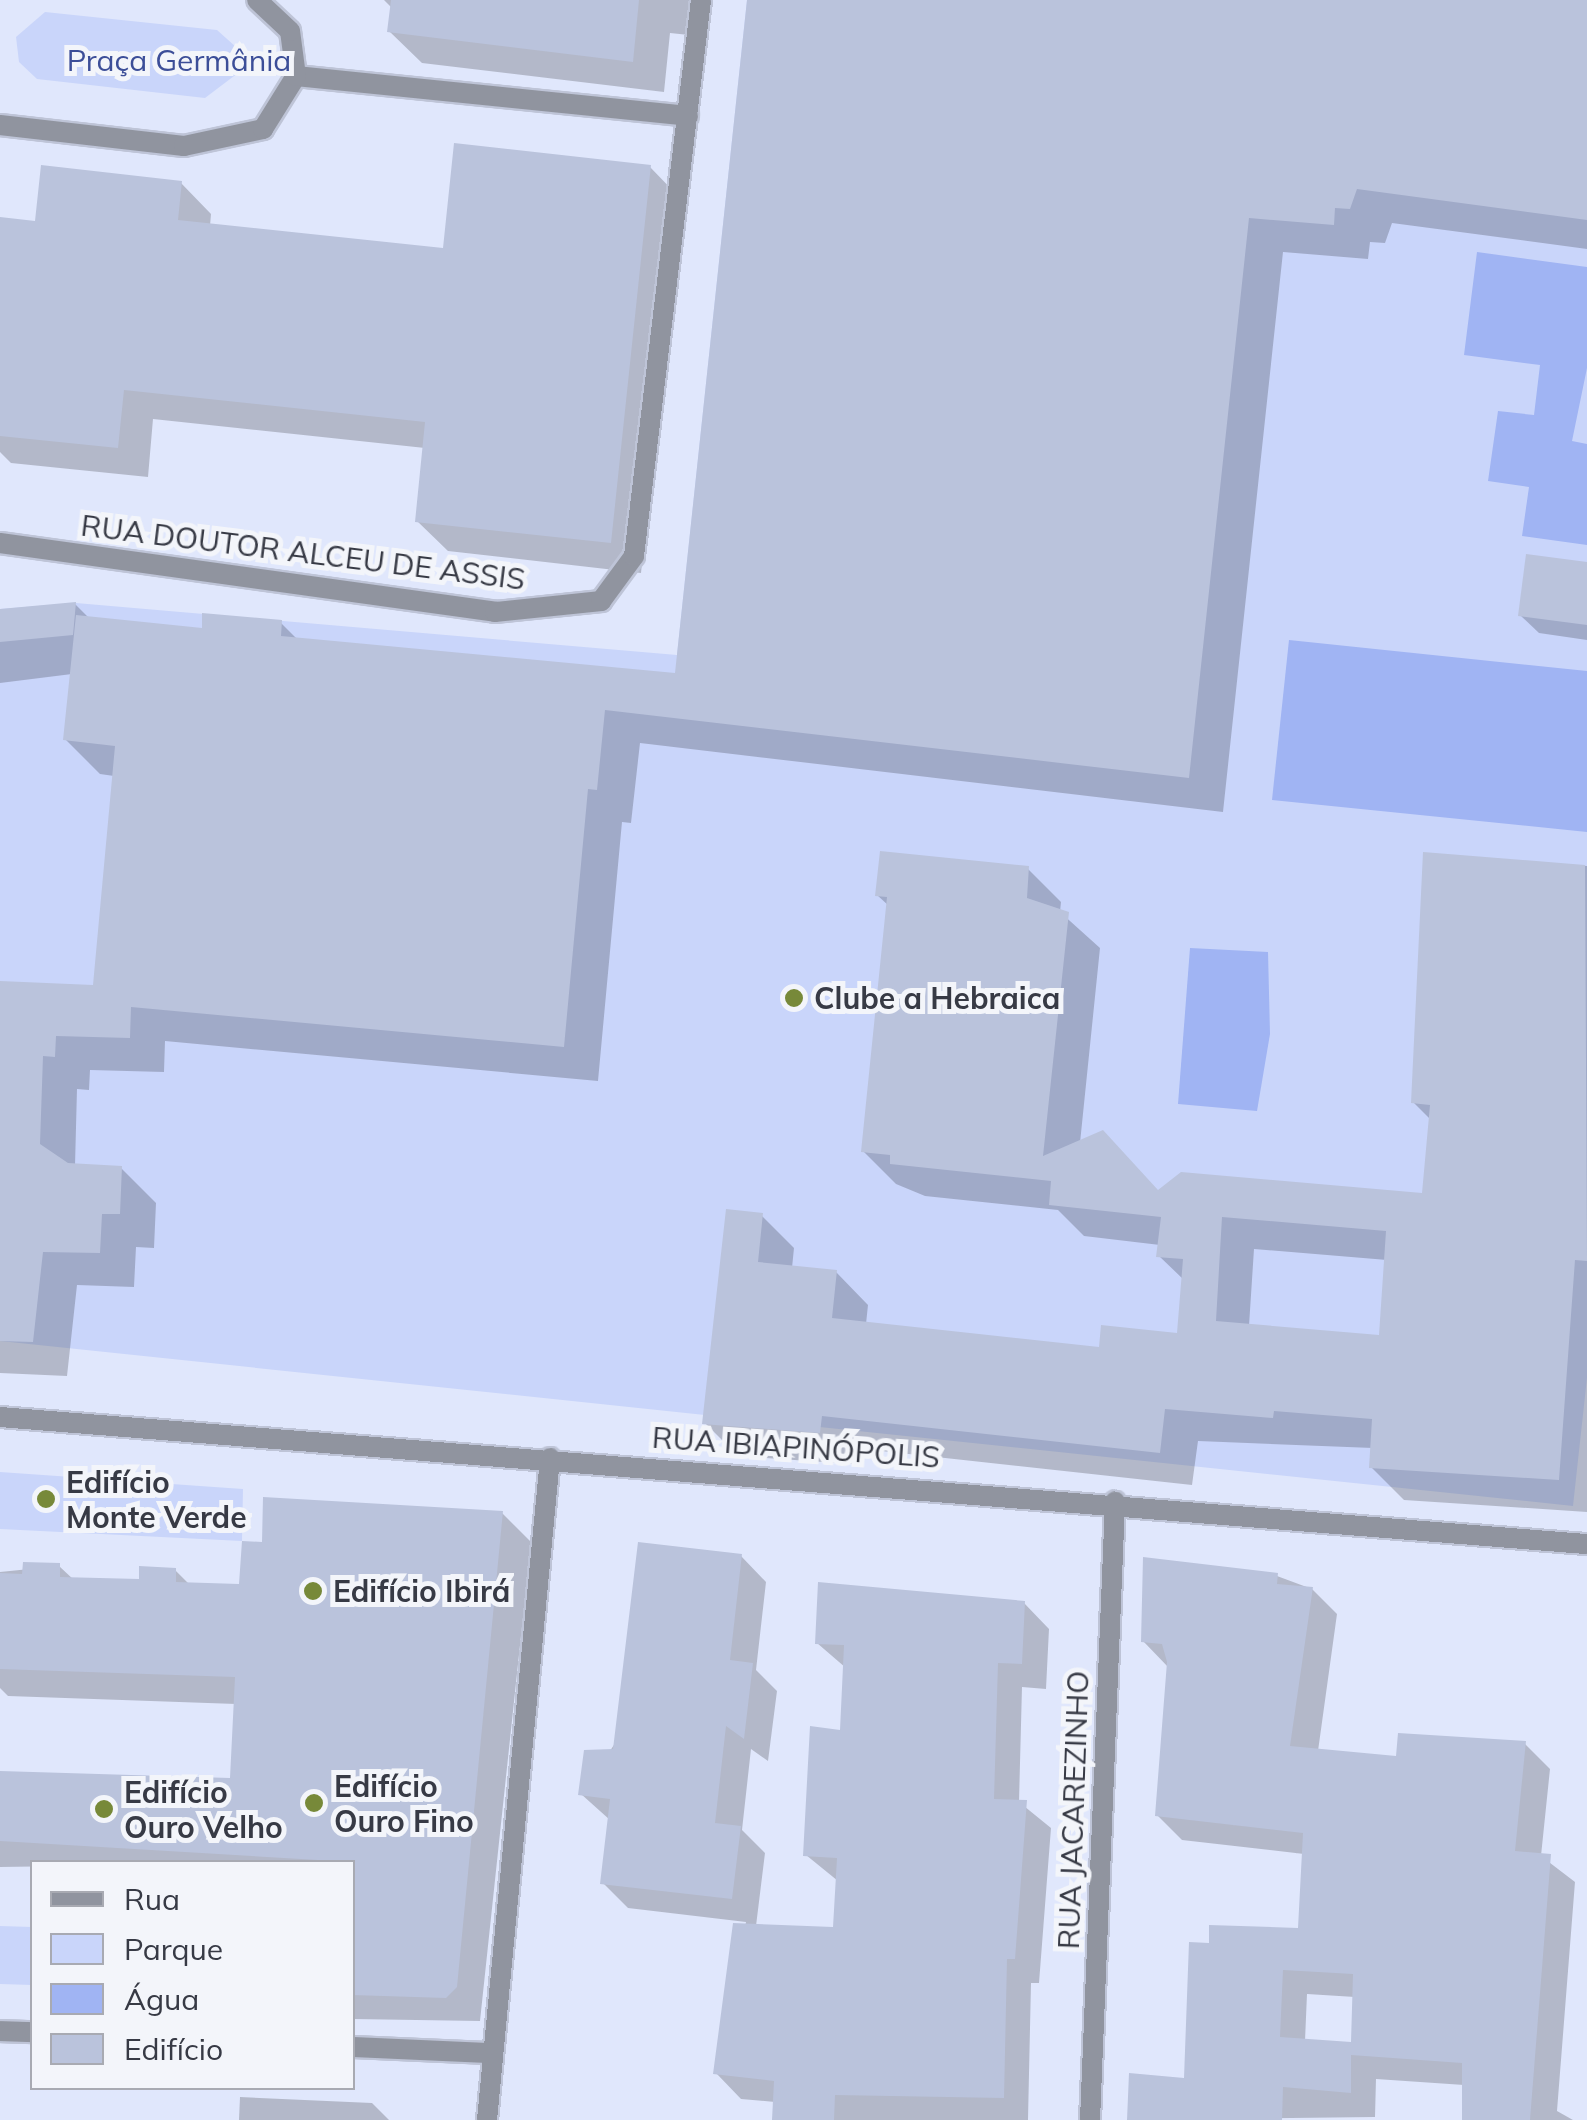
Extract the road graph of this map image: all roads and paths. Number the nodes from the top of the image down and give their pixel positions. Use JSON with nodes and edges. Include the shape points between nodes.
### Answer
{"nodes":[{"id":1,"x":258,"y":0,"type":"edge"},
{"id":2,"x":701,"y":0,"type":"edge"},
{"id":3,"x":296,"y":76,"type":"junction"},
{"id":4,"x":688,"y":116,"type":"junction"},
{"id":5,"x":0,"y":125,"type":"edge"},
{"id":6,"x":0,"y":543,"type":"edge"},
{"id":7,"x":0,"y":1417,"type":"edge"},
{"id":8,"x":550,"y":1458,"type":"junction"},
{"id":9,"x":1115,"y":1502,"type":"junction"},
{"id":10,"x":1587,"y":1544,"type":"edge"},
{"id":11,"x":0,"y":2031,"type":"edge"},
{"id":12,"x":30,"y":2032,"type":"edge"},
{"id":13,"x":355,"y":2047,"type":"edge"},
{"id":14,"x":489,"y":2053,"type":"junction"},
{"id":15,"x":487,"y":2120,"type":"edge"},
{"id":16,"x":1090,"y":2120,"type":"edge"}],
"edges":[{"from":1,"to":3,"type":"street","via":[[290,32]]},
{"from":2,"to":4,"type":"street"},
{"from":3,"to":4,"type":"street"},
{"from":3,"to":5,"type":"street","via":[[264,130],[234,142],[184,146]]},
{"from":4,"to":6,"type":"street","name":"RUA DOUTOR ALCEU DE ASSIS","via":[[634,556],[601,601],[495,612]]},
{"from":7,"to":8,"type":"street","name":"RUA IBIAPINÓPOLIS"},
{"from":8,"to":9,"type":"street","name":"RUA IBIAPINÓPOLIS"},
{"from":8,"to":14,"type":"street"},
{"from":9,"to":10,"type":"street","name":"RUA IBIAPINÓPOLIS"},
{"from":9,"to":16,"type":"street","name":"RUA JACAREZINHO"},
{"from":11,"to":12,"type":"street"},
{"from":13,"to":14,"type":"street"},
{"from":14,"to":15,"type":"street"}]}
